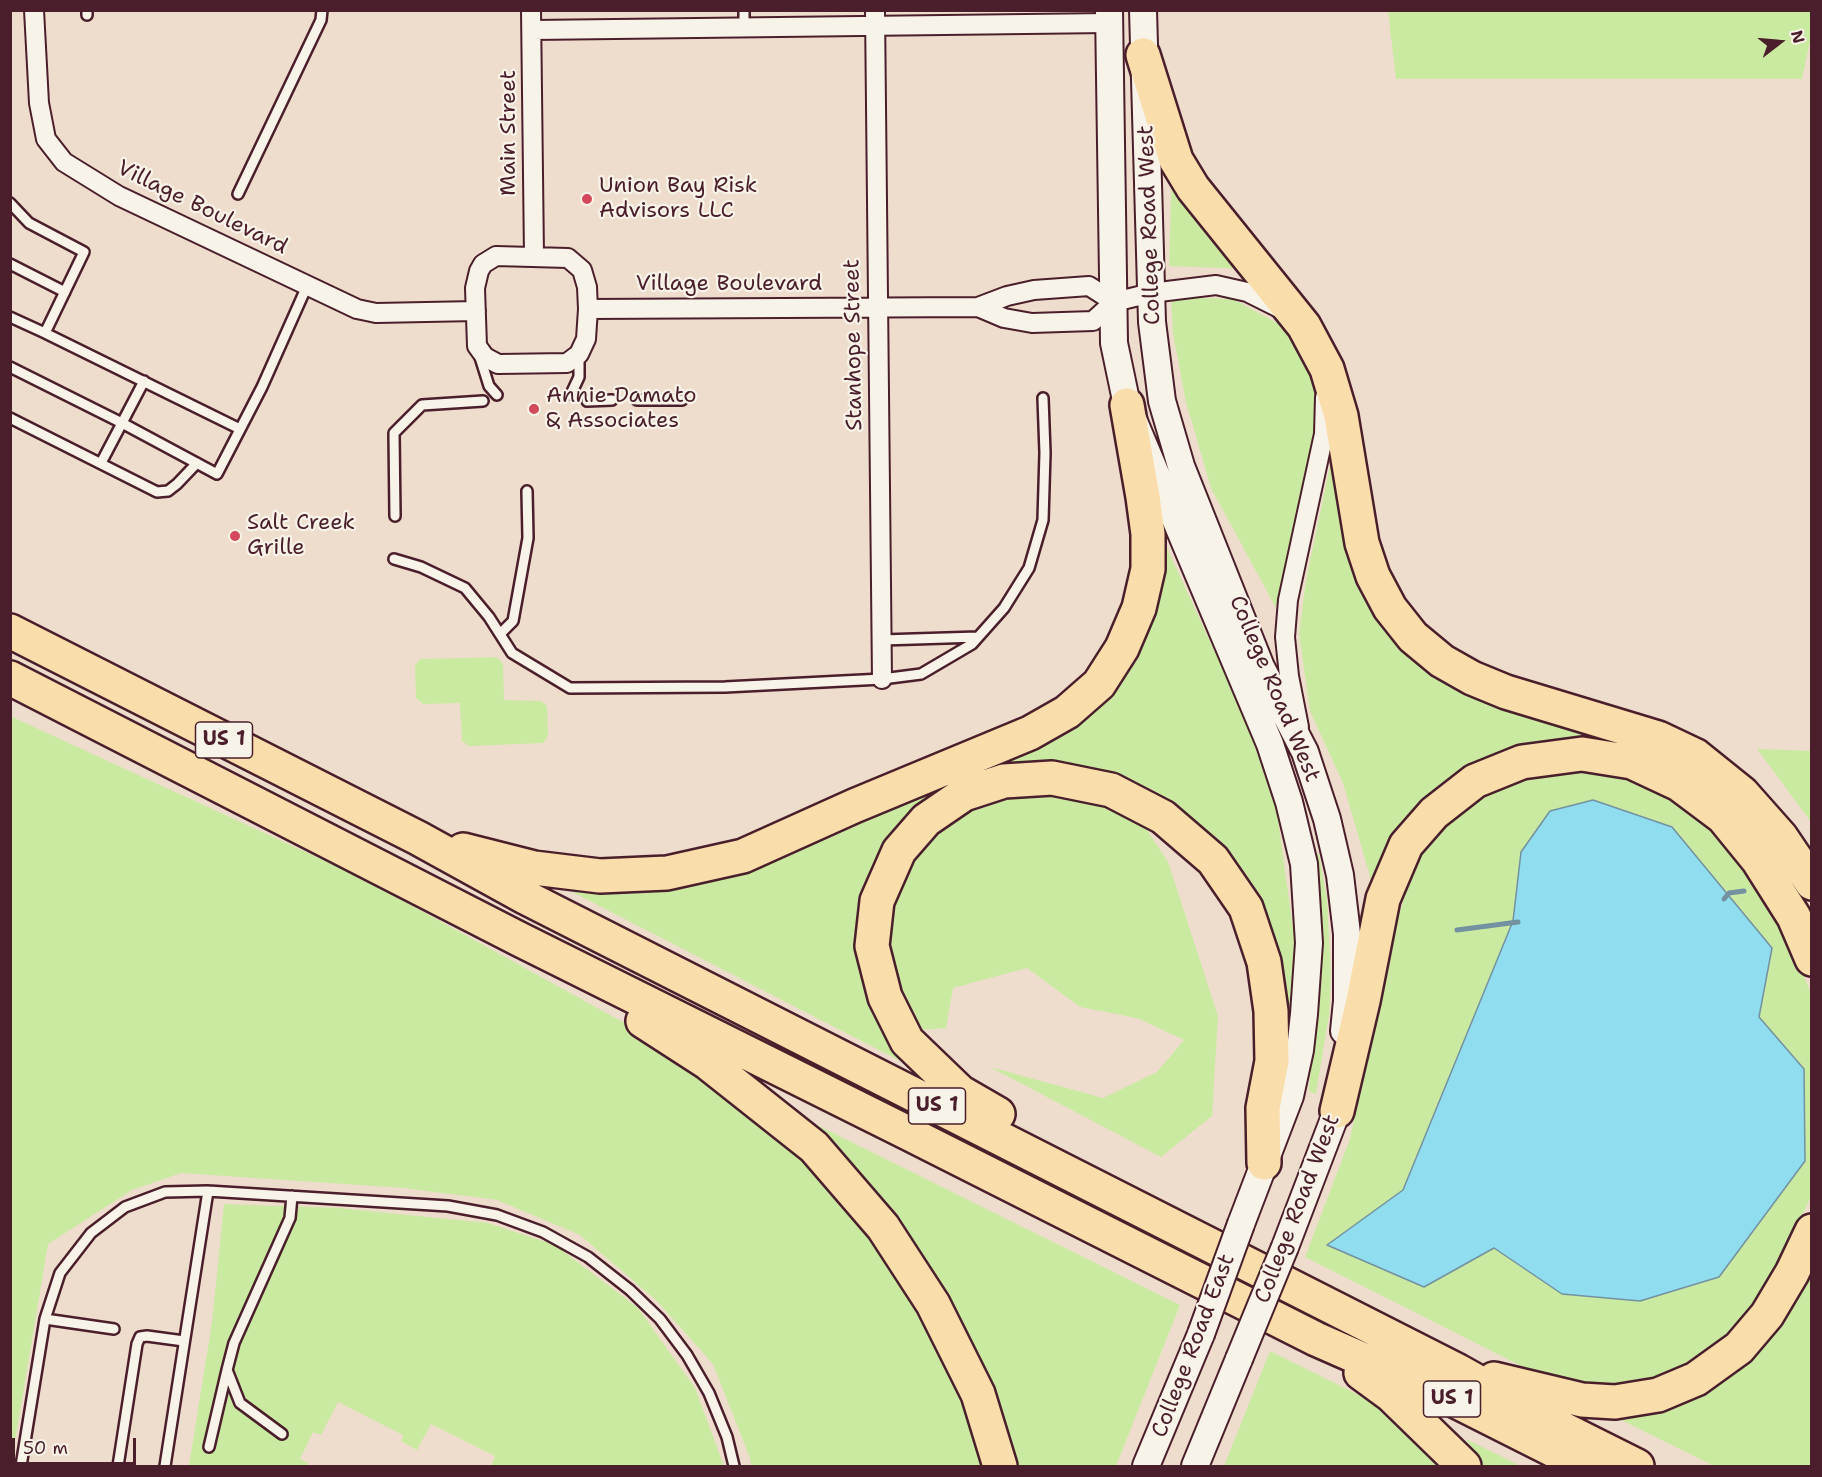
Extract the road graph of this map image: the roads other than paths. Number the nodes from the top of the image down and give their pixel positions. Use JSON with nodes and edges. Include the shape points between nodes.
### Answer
{"nodes":[{"id":1,"x":34,"y":10,"type":"edge"},
{"id":2,"x":322,"y":10,"type":"edge"},
{"id":3,"x":531,"y":10,"type":"edge"},
{"id":4,"x":1143,"y":10,"type":"edge"},
{"id":5,"x":875,"y":17,"type":"edge"},
{"id":6,"x":1108,"y":17,"type":"edge"},
{"id":7,"x":744,"y":18,"type":"edge"},
{"id":8,"x":532,"y":30,"type":"junction"},
{"id":9,"x":1143,"y":55,"type":"junction"},
{"id":10,"x":238,"y":194,"type":"dead end"},
{"id":11,"x":10,"y":202,"type":"edge"},
{"id":12,"x":534,"y":256,"type":"junction"},
{"id":13,"x":10,"y":264,"type":"edge"},
{"id":14,"x":307,"y":286,"type":"junction"},
{"id":15,"x":65,"y":292,"type":"junction"},
{"id":16,"x":1151,"y":293,"type":"junction"},
{"id":17,"x":1113,"y":302,"type":"junction"},
{"id":18,"x":978,"y":307,"type":"junction"},
{"id":19,"x":877,"y":308,"type":"junction"},
{"id":20,"x":588,"y":309,"type":"junction"},
{"id":21,"x":476,"y":311,"type":"junction"},
{"id":22,"x":10,"y":317,"type":"edge"},
{"id":23,"x":1304,"y":326,"type":"junction"},
{"id":24,"x":45,"y":333,"type":"junction"},
{"id":25,"x":477,"y":346,"type":"junction"},
{"id":26,"x":579,"y":354,"type":"junction"},
{"id":27,"x":10,"y":367,"type":"edge"},
{"id":28,"x":144,"y":381,"type":"junction"},
{"id":29,"x":571,"y":394,"type":"dead end"},
{"id":30,"x":497,"y":395,"type":"dead end"},
{"id":31,"x":1043,"y":398,"type":"dead end"},
{"id":32,"x":612,"y":400,"type":"dead end"},
{"id":33,"x":637,"y":400,"type":"dead end"},
{"id":34,"x":682,"y":400,"type":"dead end"},
{"id":35,"x":483,"y":401,"type":"dead end"},
{"id":36,"x":591,"y":401,"type":"dead end"},
{"id":37,"x":1127,"y":405,"type":"junction"},
{"id":38,"x":10,"y":418,"type":"edge"},
{"id":39,"x":122,"y":423,"type":"junction"},
{"id":40,"x":240,"y":429,"type":"junction"},
{"id":41,"x":101,"y":463,"type":"junction"},
{"id":42,"x":197,"y":463,"type":"junction"},
{"id":43,"x":527,"y":491,"type":"dead end"},
{"id":44,"x":394,"y":516,"type":"dead end"},
{"id":45,"x":394,"y":559,"type":"dead end"},
{"id":46,"x":10,"y":631,"type":"edge"},
{"id":47,"x":500,"y":634,"type":"junction"},
{"id":48,"x":978,"y":637,"type":"junction"},
{"id":49,"x":882,"y":640,"type":"junction"},
{"id":50,"x":10,"y":678,"type":"edge"},
{"id":51,"x":882,"y":679,"type":"junction"},
{"id":52,"x":1305,"y":752,"type":"junction"},
{"id":53,"x":418,"y":838,"type":"junction"},
{"id":54,"x":1812,"y":883,"type":"edge"},
{"id":55,"x":519,"y":939,"type":"junction"},
{"id":56,"x":1812,"y":959,"type":"edge"},
{"id":57,"x":1337,"y":1111,"type":"junction"},
{"id":58,"x":1264,"y":1163,"type":"junction"},
{"id":59,"x":208,"y":1191,"type":"junction"},
{"id":60,"x":1109,"y":1193,"type":"junction"},
{"id":61,"x":292,"y":1196,"type":"junction"},
{"id":62,"x":1241,"y":1224,"type":"joint"},
{"id":63,"x":1812,"y":1231,"type":"edge"},
{"id":64,"x":45,"y":1319,"type":"junction"},
{"id":65,"x":114,"y":1329,"type":"dead end"},
{"id":66,"x":1316,"y":1339,"type":"junction"},
{"id":67,"x":184,"y":1341,"type":"junction"},
{"id":68,"x":1239,"y":1359,"type":"joint"},
{"id":69,"x":227,"y":1370,"type":"junction"},
{"id":70,"x":1458,"y":1371,"type":"junction"},
{"id":71,"x":282,"y":1434,"type":"dead end"},
{"id":72,"x":209,"y":1447,"type":"dead end"},
{"id":73,"x":21,"y":1467,"type":"edge"},
{"id":74,"x":118,"y":1467,"type":"edge"},
{"id":75,"x":165,"y":1467,"type":"edge"},
{"id":76,"x":734,"y":1467,"type":"edge"},
{"id":77,"x":1000,"y":1467,"type":"edge"},
{"id":78,"x":1146,"y":1467,"type":"edge"},
{"id":79,"x":1195,"y":1467,"type":"edge"},
{"id":80,"x":1464,"y":1467,"type":"edge"},
{"id":81,"x":1585,"y":1467,"type":"edge"},
{"id":82,"x":1637,"y":1467,"type":"edge"}],
"edges":[{"from":1,"to":14,"type":"street","name":"Village Boulevard","via":[[39,103],[46,139],[64,162],[119,196]]},
{"from":2,"to":10,"type":"lane","via":[[321,21]]},
{"from":3,"to":8,"type":"street","name":"Main Street"},
{"from":4,"to":9,"type":"street","name":"College Road West"},
{"from":5,"to":6,"type":"street"},
{"from":5,"to":7,"type":"street"},
{"from":5,"to":19,"type":"street","name":"Stanhope Street"},
{"from":6,"to":17,"type":"street","name":"College Road West"},
{"from":7,"to":8,"type":"street"},
{"from":8,"to":12,"type":"street","name":"Main Street"},
{"from":9,"to":16,"type":"street","name":"College Road West"},
{"from":9,"to":23,"type":"highway","via":[[1176,160],[1187,179]]},
{"from":11,"to":15,"type":"lane","via":[[29,223],[84,252]]},
{"from":12,"to":20,"type":"street","via":[[568,258],[582,270]]},
{"from":12,"to":21,"type":"street","via":[[496,256],[483,264],[475,288]]},
{"from":13,"to":15,"type":"lane"},
{"from":14,"to":21,"type":"street","name":"Village Boulevard","via":[[349,306],[376,313]]},
{"from":14,"to":40,"type":"lane"},
{"from":15,"to":24,"type":"lane"},
{"from":16,"to":17,"type":"street","name":"Village Boulevard"},
{"from":16,"to":23,"type":"street","name":"Village Boulevard","via":[[1216,285],[1274,304]]},
{"from":16,"to":52,"type":"street","name":"College Road West","via":[[1162,401],[1180,466],[1261,667]]},
{"from":17,"to":18,"type":"street","name":"Village Boulevard","via":[[1089,286],[1034,290]]},
{"from":17,"to":18,"type":"street","name":"Village Boulevard","via":[[1093,321],[1072,323],[1032,323],[1004,318]]},
{"from":17,"to":37,"type":"street","name":"College Road West","via":[[1114,343]]},
{"from":18,"to":19,"type":"street","name":"Village Boulevard"},
{"from":19,"to":20,"type":"street","name":"Village Boulevard"},
{"from":19,"to":49,"type":"street","name":"Stanhope Street"},
{"from":20,"to":26,"type":"street","via":[[586,339]]},
{"from":21,"to":25,"type":"street"},
{"from":22,"to":24,"type":"lane"},
{"from":23,"to":52,"type":"street","via":[[1319,369],[1326,411],[1288,600],[1285,637],[1288,676]]},
{"from":23,"to":54,"type":"highway","via":[[1327,369],[1338,406],[1362,543],[1373,576],[1390,608],[1413,636],[1442,661],[1472,678],[1658,738],[1696,756],[1742,793],[1781,837]]},
{"from":24,"to":28,"type":"lane"},
{"from":25,"to":26,"type":"street","via":[[485,357],[498,364],[567,363]]},
{"from":25,"to":30,"type":"lane","via":[[486,380]]},
{"from":26,"to":29,"type":"lane","via":[[579,377]]},
{"from":27,"to":39,"type":"lane"},
{"from":28,"to":39,"type":"lane"},
{"from":28,"to":40,"type":"lane"},
{"from":31,"to":48,"type":"lane","via":[[1043,520],[1029,568],[1004,608]]},
{"from":32,"to":36,"type":"lane"},
{"from":33,"to":34,"type":"lane"},
{"from":35,"to":44,"type":"lane","via":[[422,405],[394,433]]},
{"from":37,"to":53,"type":"highway","via":[[1148,534],[1148,569],[1139,608],[1122,648],[1099,684],[1067,712],[1030,733],[743,856],[667,873],[600,876],[534,868]]},
{"from":37,"to":58,"type":"street","name":"College Road West","via":[[1270,744],[1304,864],[1309,943],[1300,1050],[1290,1096]]},
{"from":38,"to":41,"type":"lane"},
{"from":39,"to":41,"type":"lane"},
{"from":39,"to":42,"type":"lane"},
{"from":40,"to":42,"type":"lane","via":[[217,474]]},
{"from":41,"to":42,"type":"lane","via":[[157,492],[177,484]]},
{"from":43,"to":47,"type":"lane","via":[[528,538],[513,621]]},
{"from":45,"to":47,"type":"lane","via":[[465,588]]},
{"from":46,"to":53,"type":"highway","number":"US 1"},
{"from":47,"to":51,"type":"lane","via":[[512,653],[570,688],[725,687]]},
{"from":48,"to":49,"type":"lane"},
{"from":48,"to":51,"type":"lane","via":[[921,674]]},
{"from":49,"to":51,"type":"street","name":"Stanhope Street"},
{"from":50,"to":55,"type":"highway","number":"US 1"},
{"from":52,"to":57,"type":"street","name":"College Road West","via":[[1340,874],[1347,934],[1347,1001]]},
{"from":53,"to":60,"type":"highway","number":"US 1","via":[[525,897]]},
{"from":55,"to":66,"type":"highway","number":"US 1"},
{"from":55,"to":77,"type":"highway","via":[[708,1063],[813,1147],[883,1227],[933,1304],[978,1394]]},
{"from":56,"to":57,"type":"highway","via":[[1794,917],[1758,860],[1723,817],[1679,784],[1632,762],[1582,754],[1522,762],[1475,781],[1434,813],[1406,845],[1383,899]]},
{"from":57,"to":68,"type":"street","name":"College Road West","bridge":true},
{"from":58,"to":60,"type":"highway","via":[[1263,1108],[1272,1061],[1271,1011],[1264,962],[1246,908],[1213,860],[1163,817],[1111,790],[1052,778],[1004,781],[964,794],[926,820],[899,850],[877,901],[873,946],[885,997],[907,1041],[960,1092],[1025,1129]]},
{"from":58,"to":62,"type":"street","name":"College Road West"},
{"from":59,"to":61,"type":"lane"},
{"from":59,"to":64,"type":"lane","via":[[165,1192],[125,1207],[91,1233],[60,1273]]},
{"from":59,"to":67,"type":"lane"},
{"from":60,"to":70,"type":"highway","number":"US 1"},
{"from":61,"to":69,"type":"lane","via":[[290,1218],[234,1343]]},
{"from":61,"to":76,"type":"lane","via":[[448,1206],[497,1215],[543,1232],[588,1257],[660,1319],[687,1355],[709,1394],[727,1437]]},
{"from":62,"to":78,"type":"street","name":"College Road East","bridge":true},
{"from":63,"to":70,"type":"highway","via":[[1767,1315],[1739,1348],[1696,1379],[1658,1395],[1615,1402],[1582,1400]]},
{"from":64,"to":65,"type":"lane"},
{"from":64,"to":73,"type":"lane"},
{"from":66,"to":80,"type":"highway","via":[[1391,1395]]},
{"from":66,"to":81,"type":"highway","number":"US 1","via":[[1448,1397]]},
{"from":67,"to":74,"type":"lane","via":[[147,1336],[140,1337],[136,1344]]},
{"from":67,"to":75,"type":"lane"},
{"from":68,"to":79,"type":"street","name":"College Road East"},
{"from":69,"to":71,"type":"lane","via":[[240,1403]]},
{"from":69,"to":72,"type":"lane"},
{"from":70,"to":82,"type":"highway","number":"US 1"}]}
